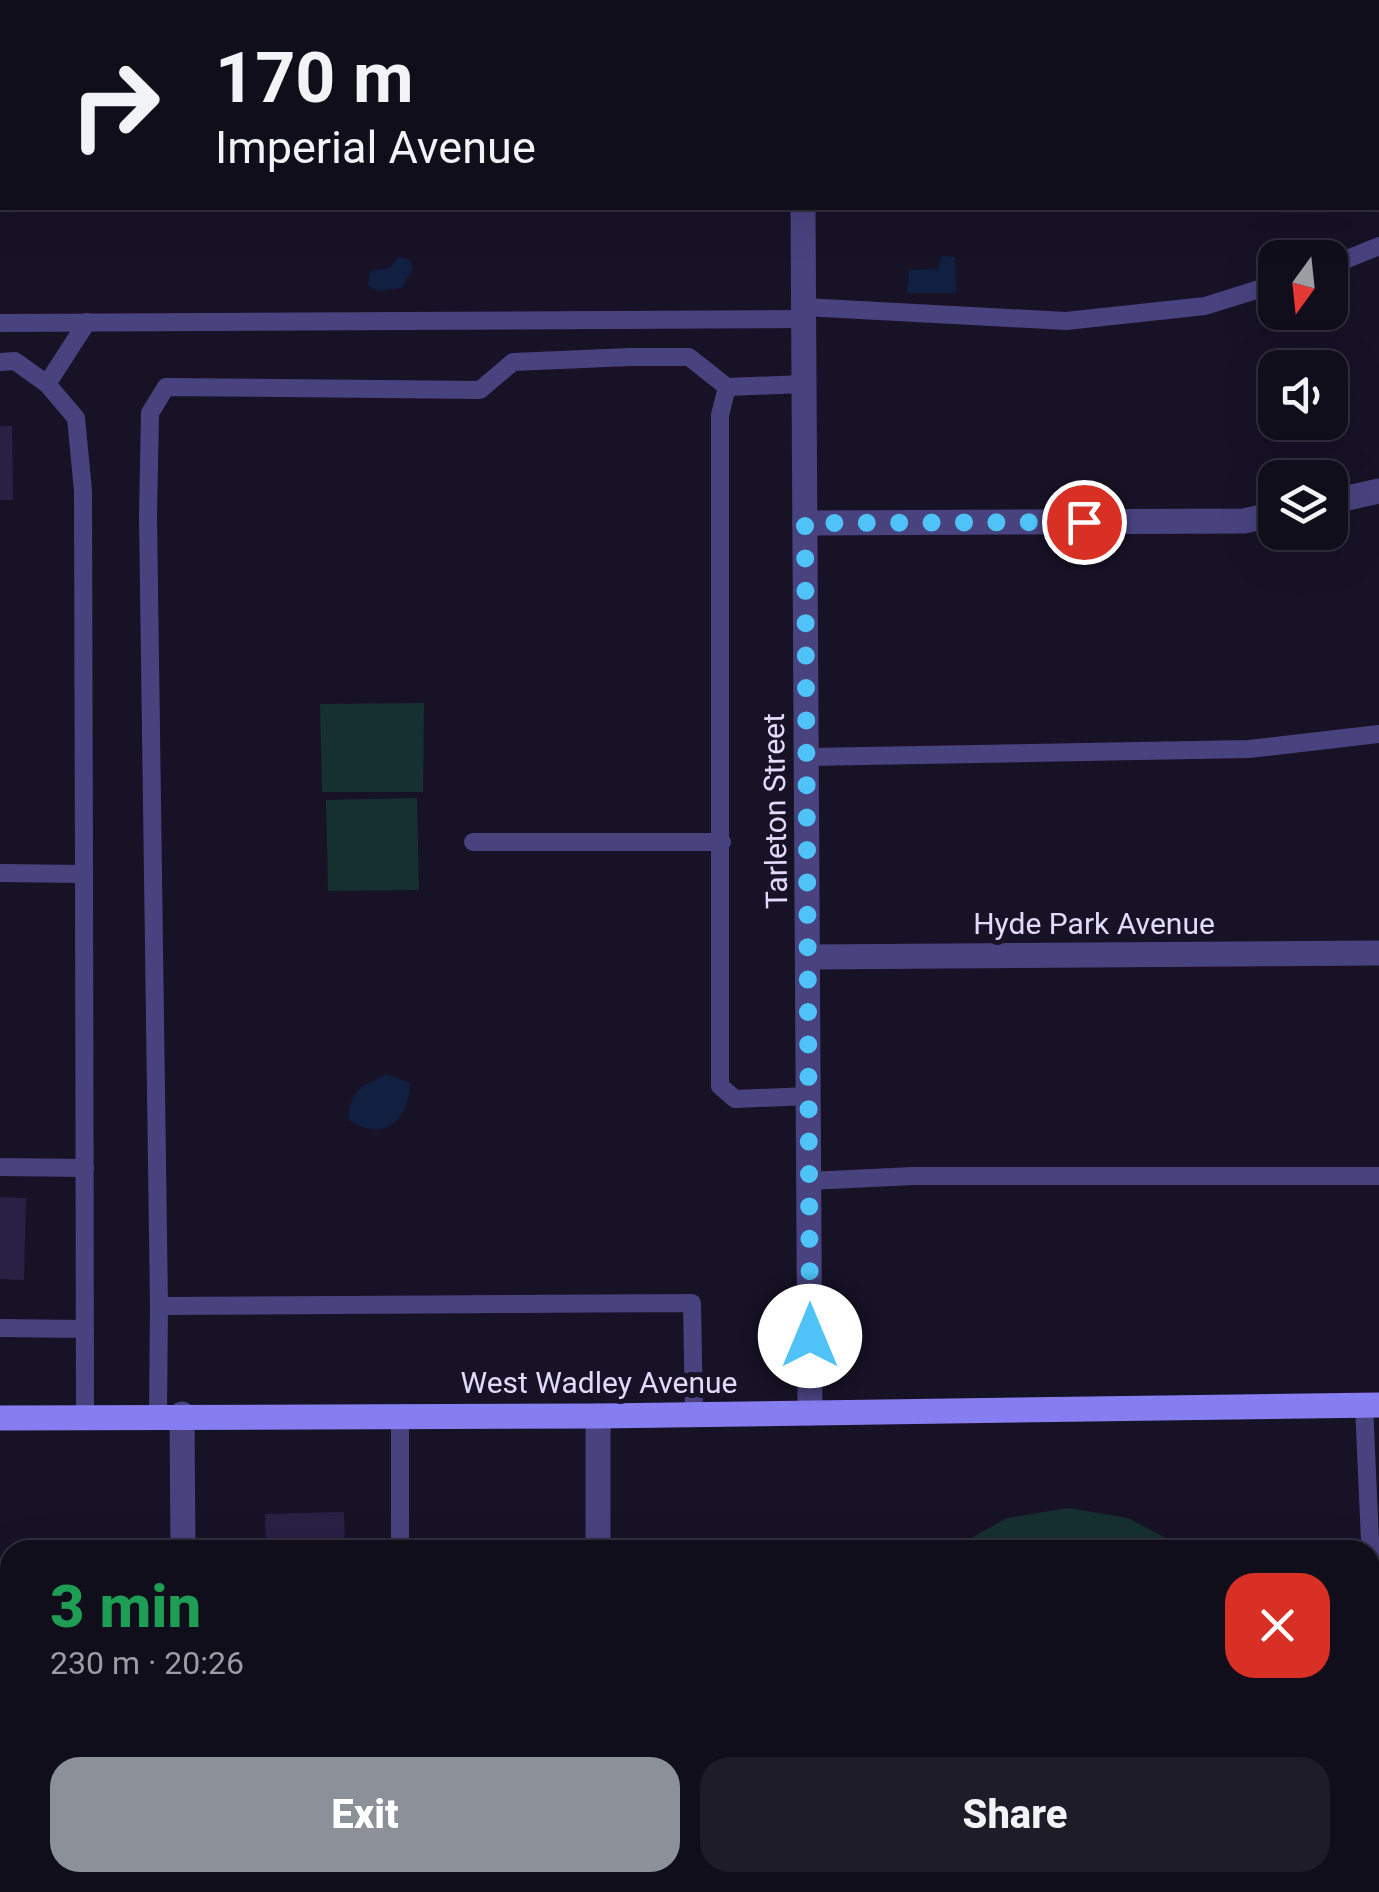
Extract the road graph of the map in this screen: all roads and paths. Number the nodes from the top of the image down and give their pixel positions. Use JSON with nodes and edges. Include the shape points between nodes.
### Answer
{"nodes":[{"id":1,"x":804,"y":210,"type":"edge"},
{"id":2,"x":1379,"y":246,"type":"edge"},
{"id":3,"x":1348,"y":259,"type":"edge"},
{"id":4,"x":1258,"y":289,"type":"edge"},
{"id":5,"x":804,"y":313,"type":"junction"},
{"id":6,"x":87,"y":322,"type":"junction"},
{"id":7,"x":0,"y":324,"type":"edge"},
{"id":8,"x":0,"y":362,"type":"edge"},
{"id":9,"x":47,"y":384,"type":"junction"},
{"id":10,"x":804,"y":384,"type":"junction"},
{"id":11,"x":727,"y":386,"type":"junction"},
{"id":12,"x":1379,"y":491,"type":"edge"},
{"id":13,"x":1348,"y":498,"type":"edge"},
{"id":14,"x":1258,"y":518,"type":"edge"},
{"id":15,"x":805,"y":523,"type":"junction"},
{"id":16,"x":1379,"y":734,"type":"edge"},
{"id":17,"x":807,"y":757,"type":"junction"},
{"id":18,"x":473,"y":842,"type":"dead end"},
{"id":19,"x":722,"y":842,"type":"junction"},
{"id":20,"x":0,"y":873,"type":"edge"},
{"id":21,"x":84,"y":874,"type":"junction"},
{"id":22,"x":1379,"y":953,"type":"edge"},
{"id":23,"x":809,"y":957,"type":"junction"},
{"id":24,"x":809,"y":1096,"type":"junction"},
{"id":25,"x":0,"y":1167,"type":"edge"},
{"id":26,"x":85,"y":1168,"type":"junction"},
{"id":27,"x":1379,"y":1176,"type":"edge"},
{"id":28,"x":809,"y":1182,"type":"junction"},
{"id":29,"x":159,"y":1306,"type":"junction"},
{"id":30,"x":0,"y":1328,"type":"edge"},
{"id":31,"x":85,"y":1329,"type":"junction"},
{"id":32,"x":1371,"y":1405,"type":"edge"},
{"id":33,"x":810,"y":1413,"type":"junction"},
{"id":34,"x":170,"y":1415,"type":"junction"},
{"id":35,"x":694,"y":1415,"type":"junction"},
{"id":36,"x":85,"y":1416,"type":"junction"},
{"id":37,"x":400,"y":1416,"type":"junction"},
{"id":38,"x":598,"y":1416,"type":"junction"},
{"id":39,"x":0,"y":1418,"type":"edge"},
{"id":40,"x":182,"y":1540,"type":"edge"},
{"id":41,"x":400,"y":1540,"type":"edge"},
{"id":42,"x":598,"y":1540,"type":"edge"},
{"id":43,"x":1372,"y":1540,"type":"edge"}],
"edges":[{"from":1,"to":5,"type":"street","name":"Tarleton Street"},
{"from":2,"to":3,"type":"lane"},
{"from":4,"to":5,"type":"lane","via":[[1206,306],[1066,322]]},
{"from":5,"to":6,"type":"lane"},
{"from":5,"to":10,"type":"street","name":"Tarleton Street"},
{"from":6,"to":7,"type":"lane"},
{"from":6,"to":9,"type":"lane"},
{"from":8,"to":9,"type":"lane","via":[[15,362]]},
{"from":9,"to":21,"type":"lane","via":[[76,418],[83,491]]},
{"from":10,"to":11,"type":"lane"},
{"from":10,"to":15,"type":"street","name":"Tarleton Street"},
{"from":11,"to":19,"type":"lane","via":[[720,415]]},
{"from":11,"to":29,"type":"lane","via":[[689,357],[630,357],[513,362],[480,390],[166,387],[150,413],[148,516]]},
{"from":12,"to":13,"type":"street"},
{"from":14,"to":15,"type":"street"},
{"from":15,"to":17,"type":"street","name":"Tarleton Street"},
{"from":16,"to":17,"type":"lane","via":[[1249,749]]},
{"from":17,"to":23,"type":"street","name":"Tarleton Street"},
{"from":18,"to":19,"type":"lane"},
{"from":19,"to":24,"type":"lane","via":[[720,1086],[734,1099]]},
{"from":20,"to":21,"type":"lane"},
{"from":21,"to":26,"type":"lane"},
{"from":22,"to":23,"type":"street","name":"Hyde Park Avenue"},
{"from":23,"to":24,"type":"street","name":"Tarleton Street"},
{"from":24,"to":28,"type":"street","name":"Tarleton Street"},
{"from":25,"to":26,"type":"lane"},
{"from":26,"to":31,"type":"lane"},
{"from":27,"to":28,"type":"lane"},
{"from":28,"to":33,"type":"street","name":"Tarleton Street"},
{"from":29,"to":34,"type":"lane"},
{"from":29,"to":35,"type":"lane","via":[[692,1303]]},
{"from":30,"to":31,"type":"lane"},
{"from":31,"to":36,"type":"lane"},
{"from":32,"to":33,"type":"main road","name":"West Wadley Avenue"},
{"from":32,"to":43,"type":"lane"},
{"from":33,"to":35,"type":"main road","name":"West Wadley Avenue"},
{"from":34,"to":36,"type":"main road","name":"West Wadley Avenue"},
{"from":34,"to":37,"type":"main road","name":"West Wadley Avenue"},
{"from":34,"to":40,"type":"street"},
{"from":35,"to":38,"type":"main road","name":"West Wadley Avenue"},
{"from":36,"to":39,"type":"main road","name":"West Wadley Avenue"},
{"from":37,"to":38,"type":"main road","name":"West Wadley Avenue"},
{"from":37,"to":41,"type":"lane"},
{"from":38,"to":42,"type":"street"}]}
